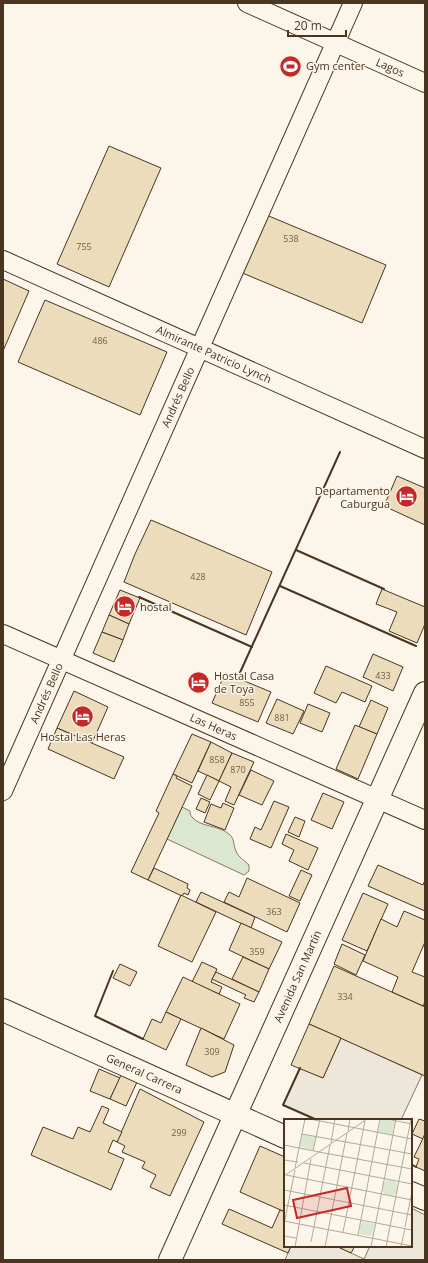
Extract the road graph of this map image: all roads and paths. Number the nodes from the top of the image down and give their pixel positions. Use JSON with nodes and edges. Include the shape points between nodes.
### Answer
{"nodes":[{"id":1,"x":247,"y":3,"type":"edge"},
{"id":2,"x":353,"y":3,"type":"edge"},
{"id":3,"x":335,"y":43,"type":"junction"},
{"id":4,"x":425,"y":83,"type":"edge"},
{"id":5,"x":3,"y":260,"type":"edge"},
{"id":6,"x":200,"y":348,"type":"junction"},
{"id":7,"x":425,"y":449,"type":"edge"},
{"id":8,"x":3,"y":634,"type":"edge"},
{"id":9,"x":61,"y":659,"type":"junction"},
{"id":10,"x":425,"y":693,"type":"edge"},
{"id":11,"x":3,"y":791,"type":"edge"},
{"id":12,"x":377,"y":799,"type":"junction"},
{"id":13,"x":425,"y":820,"type":"edge"},
{"id":14,"x":3,"y":1010,"type":"edge"},
{"id":15,"x":236,"y":1115,"type":"junction"},
{"id":16,"x":284,"y":1137,"type":"edge"},
{"id":17,"x":412,"y":1193,"type":"edge"},
{"id":18,"x":425,"y":1199,"type":"edge"},
{"id":19,"x":170,"y":1260,"type":"edge"}],
"edges":[{"from":1,"to":3,"type":"street","name":"Lagos"},
{"from":2,"to":3,"type":"street","name":"Andrés Bello"},
{"from":3,"to":4,"type":"street","name":"Lagos"},
{"from":3,"to":6,"type":"street","name":"Andrés Bello"},
{"from":5,"to":6,"type":"street","name":"Almirante Patricio Lynch"},
{"from":6,"to":7,"type":"street","name":"Almirante Patricio Lynch"},
{"from":6,"to":9,"type":"street","name":"Andrés Bello"},
{"from":8,"to":9,"type":"street","name":"Las Heras"},
{"from":9,"to":11,"type":"street","name":"Andrés Bello"},
{"from":9,"to":12,"type":"street","name":"Las Heras"},
{"from":10,"to":12,"type":"main road","name":"Avenida San Martín"},
{"from":12,"to":13,"type":"street","name":"Las Heras"},
{"from":12,"to":15,"type":"main road","name":"Avenida San Martín"},
{"from":14,"to":15,"type":"main road","name":"General Carrera"},
{"from":15,"to":16,"type":"main road","name":"General Carrera"},
{"from":15,"to":19,"type":"main road","name":"Avenida San Martín"},
{"from":17,"to":18,"type":"main road"}]}
